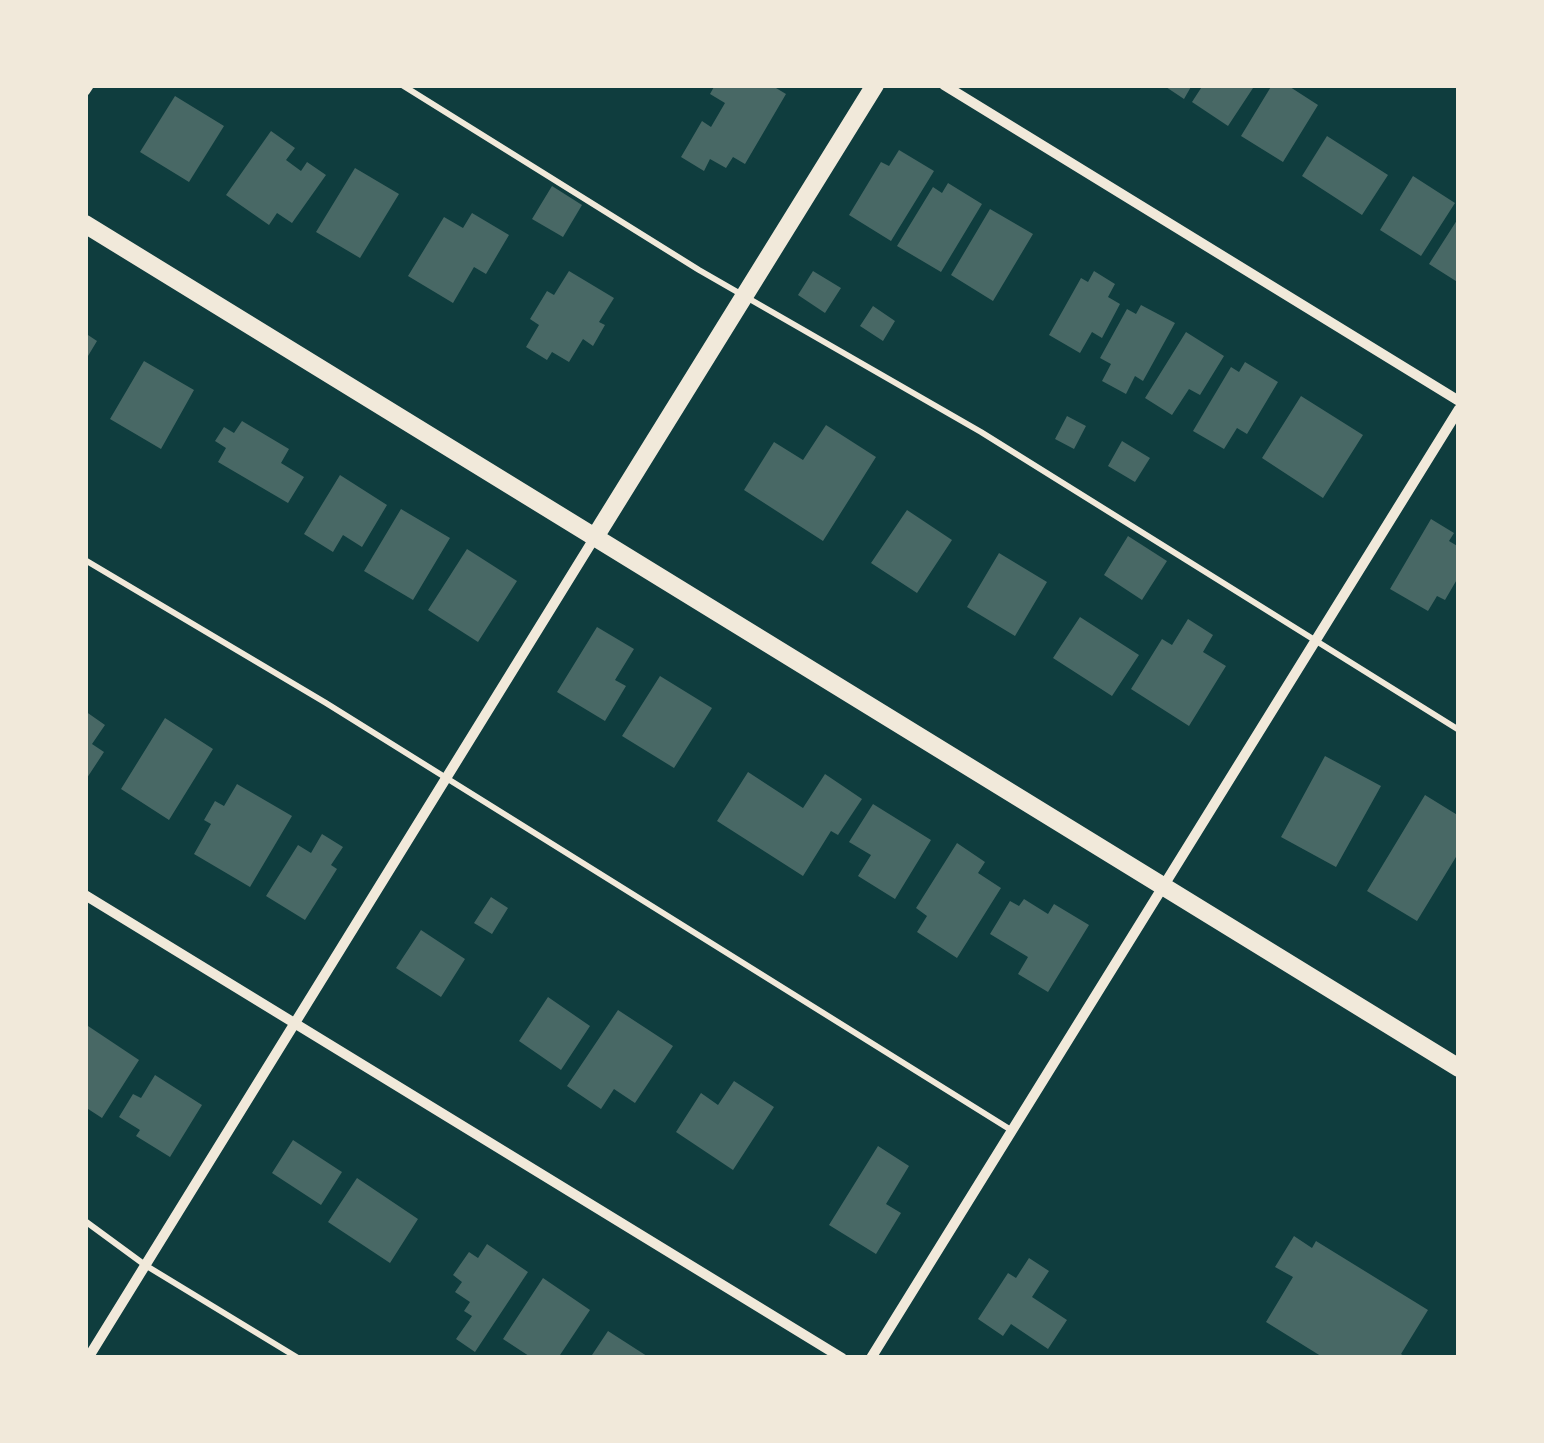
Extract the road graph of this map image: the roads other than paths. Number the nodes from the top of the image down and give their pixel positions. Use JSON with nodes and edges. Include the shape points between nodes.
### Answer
{"nodes":[{"id":1,"x":402,"y":85,"type":"edge"},
{"id":2,"x":874,"y":85,"type":"edge"},
{"id":3,"x":944,"y":85,"type":"edge"},
{"id":4,"x":85,"y":224,"type":"edge"},
{"id":5,"x":745,"y":297,"type":"junction"},
{"id":6,"x":1459,"y":405,"type":"edge"},
{"id":7,"x":594,"y":537,"type":"junction"},
{"id":8,"x":85,"y":560,"type":"edge"},
{"id":9,"x":1316,"y":640,"type":"junction"},
{"id":10,"x":1459,"y":730,"type":"edge"},
{"id":11,"x":444,"y":778,"type":"junction"},
{"id":12,"x":1163,"y":886,"type":"junction"},
{"id":13,"x":85,"y":895,"type":"edge"},
{"id":14,"x":294,"y":1024,"type":"junction"},
{"id":15,"x":1459,"y":1068,"type":"edge"},
{"id":16,"x":1012,"y":1131,"type":"junction"},
{"id":17,"x":85,"y":1221,"type":"edge"},
{"id":18,"x":145,"y":1265,"type":"junction"},
{"id":19,"x":88,"y":1358,"type":"edge"},
{"id":20,"x":298,"y":1358,"type":"edge"},
{"id":21,"x":842,"y":1358,"type":"edge"},
{"id":22,"x":871,"y":1358,"type":"edge"}],
"edges":[{"from":1,"to":5,"type":"lane"},
{"from":2,"to":5,"type":"street"},
{"from":3,"to":6,"type":"street"},
{"from":4,"to":7,"type":"street"},
{"from":5,"to":7,"type":"street"},
{"from":5,"to":9,"type":"lane","via":[[981,432]]},
{"from":6,"to":9,"type":"street"},
{"from":7,"to":11,"type":"street"},
{"from":7,"to":12,"type":"street"},
{"from":8,"to":11,"type":"lane"},
{"from":9,"to":10,"type":"lane"},
{"from":9,"to":12,"type":"street"},
{"from":11,"to":14,"type":"street"},
{"from":11,"to":16,"type":"lane"},
{"from":12,"to":15,"type":"street"},
{"from":12,"to":16,"type":"street"},
{"from":13,"to":14,"type":"street"},
{"from":14,"to":18,"type":"street"},
{"from":14,"to":21,"type":"street"},
{"from":16,"to":22,"type":"street"},
{"from":17,"to":18,"type":"lane"},
{"from":18,"to":19,"type":"street"},
{"from":18,"to":20,"type":"lane"}]}
